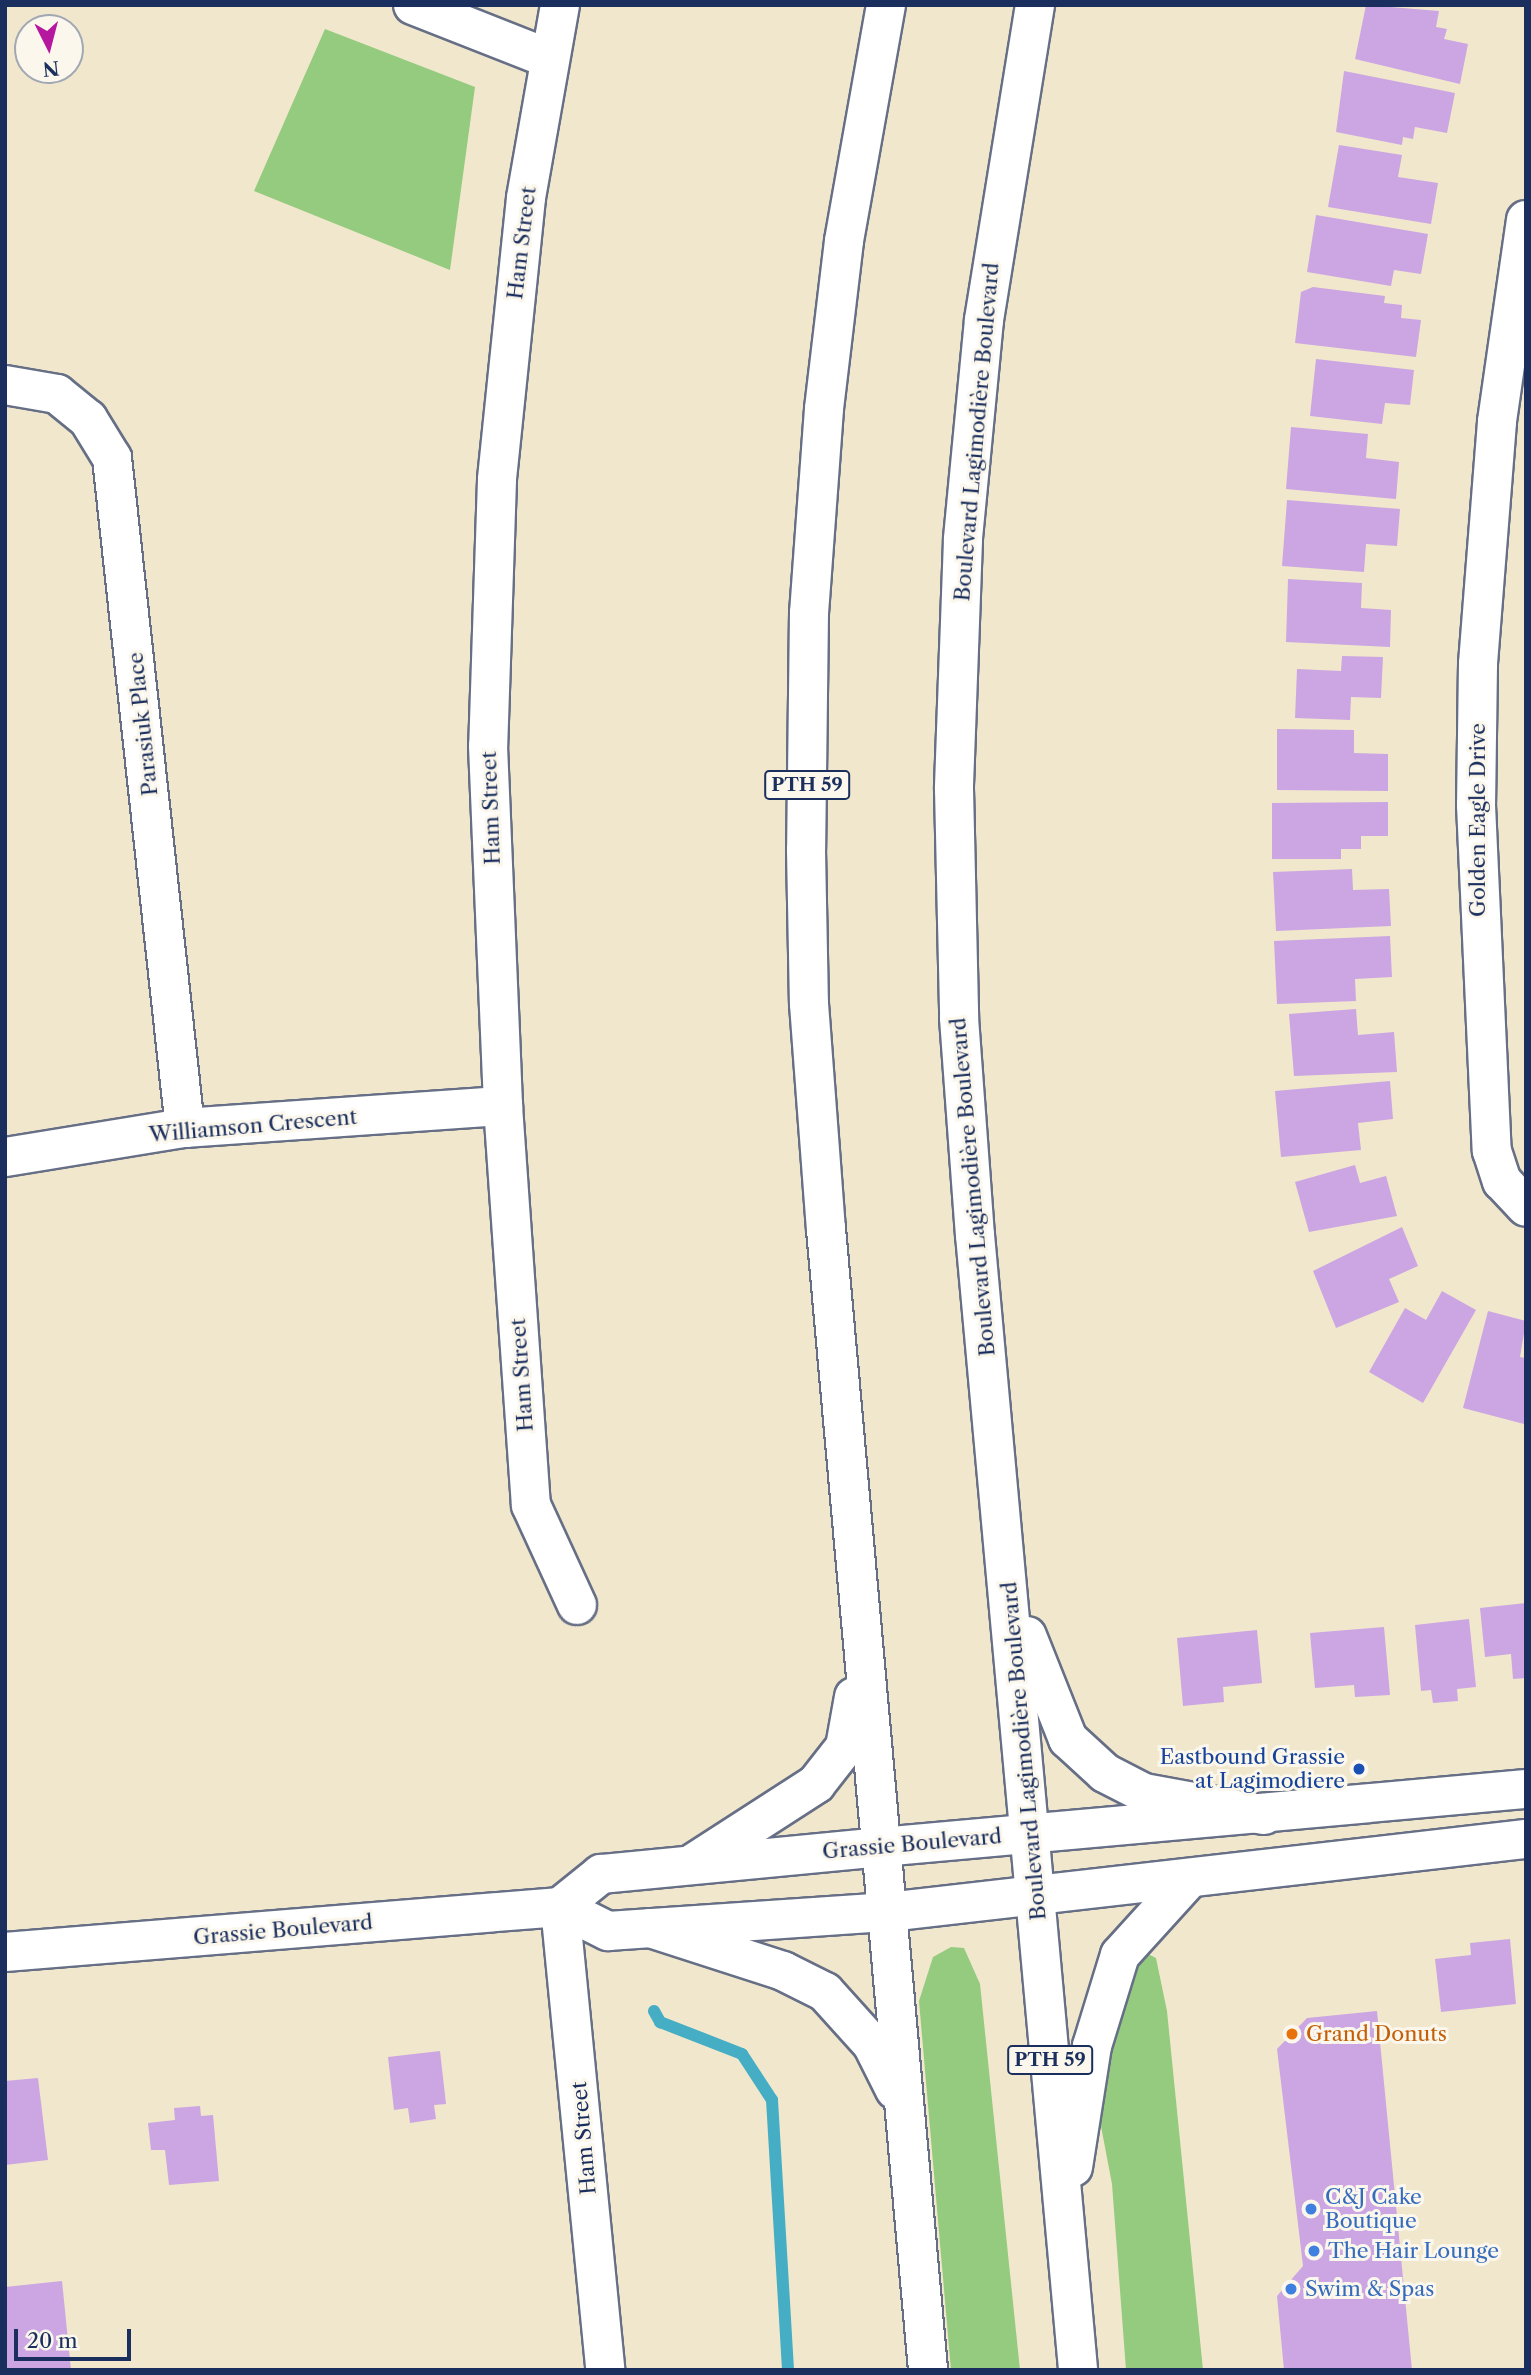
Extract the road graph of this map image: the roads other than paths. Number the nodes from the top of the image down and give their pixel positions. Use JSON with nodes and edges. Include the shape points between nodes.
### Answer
{"nodes":[{"id":1,"x":413,"y":5,"type":"edge"},
{"id":2,"x":560,"y":5,"type":"edge"},
{"id":3,"x":886,"y":5,"type":"edge"},
{"id":4,"x":1035,"y":5,"type":"edge"},
{"id":5,"x":550,"y":59,"type":"junction"},
{"id":6,"x":1526,"y":220,"type":"edge"},
{"id":7,"x":5,"y":385,"type":"edge"},
{"id":8,"x":1511,"y":423,"type":"edge"},
{"id":9,"x":503,"y":1106,"type":"junction"},
{"id":10,"x":186,"y":1128,"type":"junction"},
{"id":11,"x":5,"y":1157,"type":"edge"},
{"id":12,"x":1526,"y":1207,"type":"edge"},
{"id":13,"x":857,"y":1569,"type":"junction"},
{"id":14,"x":1008,"y":1576,"type":"junction"},
{"id":15,"x":577,"y":1605,"type":"dead end"},
{"id":16,"x":1526,"y":1789,"type":"edge"},
{"id":17,"x":1264,"y":1815,"type":"junction"},
{"id":18,"x":1031,"y":1833,"type":"junction"},
{"id":19,"x":1526,"y":1839,"type":"edge"},
{"id":20,"x":881,"y":1847,"type":"junction"},
{"id":21,"x":692,"y":1864,"type":"junction"},
{"id":22,"x":1189,"y":1880,"type":"junction"},
{"id":23,"x":1037,"y":1895,"type":"junction"},
{"id":24,"x":561,"y":1907,"type":"junction"},
{"id":25,"x":888,"y":1912,"type":"junction"},
{"id":26,"x":650,"y":1928,"type":"junction"},
{"id":27,"x":5,"y":1952,"type":"edge"},
{"id":28,"x":906,"y":2132,"type":"junction"},
{"id":29,"x":1063,"y":2224,"type":"junction"},
{"id":30,"x":606,"y":2370,"type":"edge"},
{"id":31,"x":928,"y":2370,"type":"edge"},
{"id":32,"x":1078,"y":2370,"type":"edge"}],
"edges":[{"from":1,"to":5,"type":"main road"},
{"from":2,"to":5,"type":"main road","name":"Ham Street"},
{"from":3,"to":13,"type":"main road","number":"PTH 59","via":[[844,241],[809,613],[809,1004]]},
{"from":4,"to":14,"type":"main road","name":"Boulevard Lagimodière Boulevard","number":"PTH 59","via":[[984,320],[962,540],[954,789],[960,1032]]},
{"from":5,"to":9,"type":"main road","name":"Ham Street","via":[[526,198],[490,607],[488,746]]},
{"from":6,"to":8,"type":"main road","name":"Golden Eagle Drive"},
{"from":7,"to":10,"type":"main road","name":"Parasiuk Place","via":[[57,394],[88,419],[112,458]]},
{"from":8,"to":12,"type":"main road","name":"Golden Eagle Drive","via":[[1478,664],[1478,946],[1492,1151],[1502,1181]]},
{"from":9,"to":10,"type":"main road","name":"Williamson Crescent"},
{"from":9,"to":15,"type":"main road","name":"Ham Street","via":[[531,1505]]},
{"from":10,"to":11,"type":"main road","name":"Williamson Crescent"},
{"from":13,"to":20,"type":"main road","number":"PTH 59"},
{"from":13,"to":21,"type":"main road","via":[[856,1688],[845,1747],[816,1784]]},
{"from":14,"to":17,"type":"main road","via":[[1068,1739],[1105,1773],[1144,1793]]},
{"from":14,"to":18,"type":"main road","name":"Boulevard Lagimodière Boulevard","number":"PTH 59"},
{"from":16,"to":17,"type":"main road","name":"Grassie Boulevard"},
{"from":17,"to":18,"type":"main road","name":"Grassie Boulevard"},
{"from":18,"to":20,"type":"main road","name":"Grassie Boulevard"},
{"from":18,"to":23,"type":"main road","name":"Boulevard Lagimodière Boulevard","number":"PTH 59"},
{"from":19,"to":22,"type":"main road"},
{"from":20,"to":21,"type":"main road","name":"Grassie Boulevard"},
{"from":20,"to":25,"type":"main road","number":"PTH 59"},
{"from":21,"to":24,"type":"main road","name":"Grassie Boulevard","via":[[601,1874]]},
{"from":22,"to":23,"type":"main road"},
{"from":22,"to":29,"type":"main road","via":[[1131,1937],[1108,1984],[1092,2046]]},
{"from":23,"to":25,"type":"main road"},
{"from":23,"to":29,"type":"main road","name":"Boulevard Lagimodière Boulevard","number":"PTH 59"},
{"from":24,"to":26,"type":"main road","via":[[608,1931]]},
{"from":24,"to":27,"type":"main road","name":"Grassie Boulevard"},
{"from":24,"to":30,"type":"main road","name":"Ham Street"},
{"from":25,"to":26,"type":"main road"},
{"from":25,"to":28,"type":"main road","number":"PTH 59"},
{"from":26,"to":28,"type":"main road","via":[[783,1971],[842,2005],[872,2045]]},
{"from":28,"to":31,"type":"main road","number":"PTH 59"},
{"from":29,"to":32,"type":"main road","name":"Boulevard Lagimodière Boulevard","number":"PTH 59"}]}
